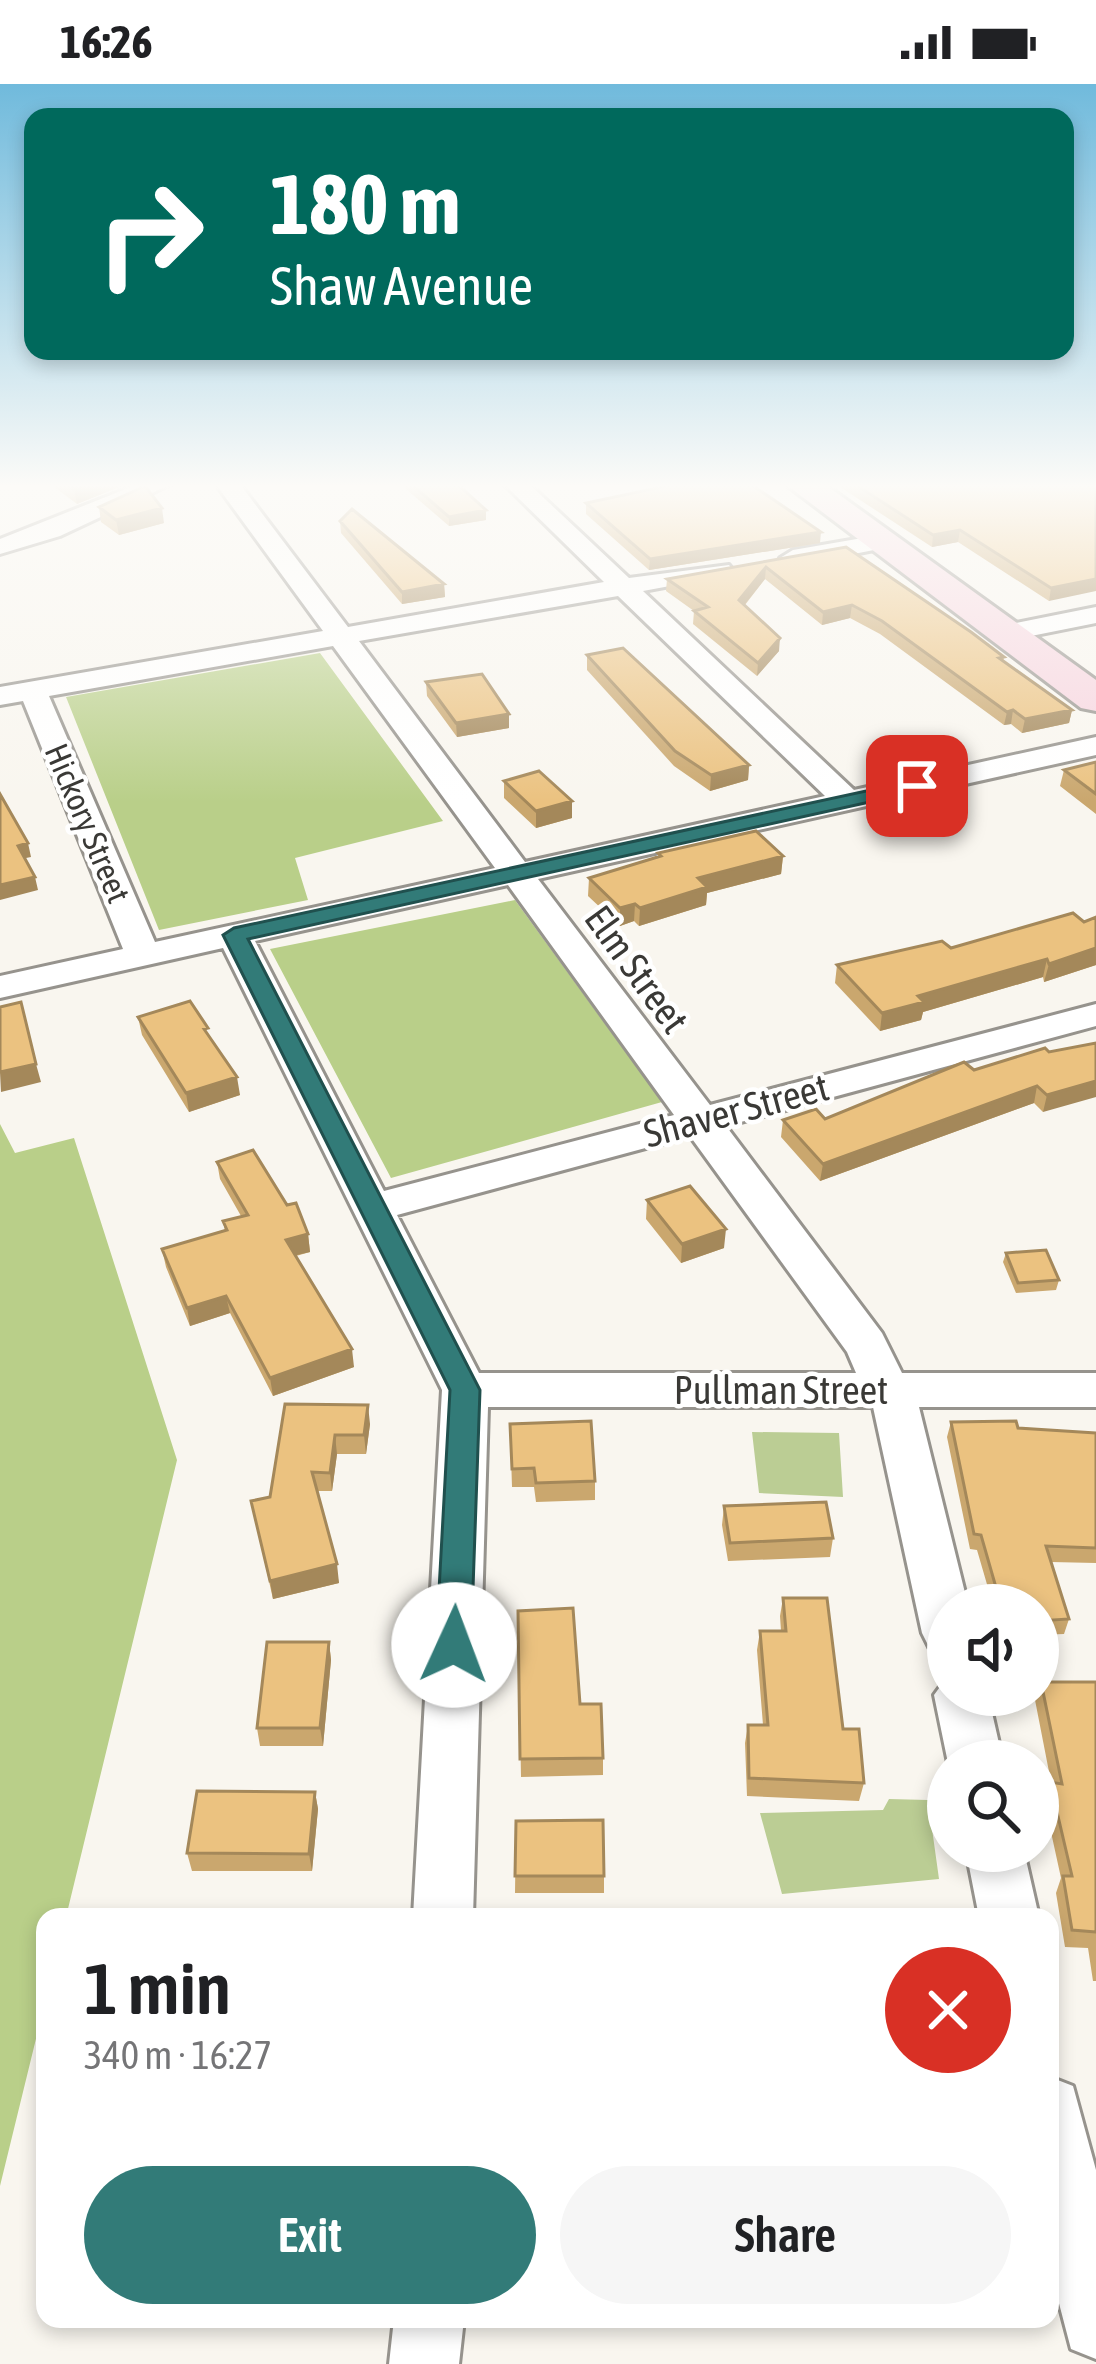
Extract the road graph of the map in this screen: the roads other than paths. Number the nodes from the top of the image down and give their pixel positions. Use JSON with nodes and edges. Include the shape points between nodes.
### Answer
{"nodes":[{"id":1,"x":304,"y":589,"type":"edge"},
{"id":2,"x":611,"y":589,"type":"edge"},
{"id":3,"x":628,"y":589,"type":"edge"},
{"id":4,"x":953,"y":589,"type":"edge"},
{"id":5,"x":1096,"y":615,"type":"edge"},
{"id":6,"x":1016,"y":630,"type":"junction"},
{"id":7,"x":338,"y":637,"type":"junction"},
{"id":8,"x":16,"y":694,"type":"edge"},
{"id":9,"x":1096,"y":699,"type":"edge"},
{"id":10,"x":1096,"y":746,"type":"edge"},
{"id":11,"x":848,"y":801,"type":"junction"},
{"id":12,"x":514,"y":873,"type":"junction"},
{"id":13,"x":234,"y":935,"type":"junction"},
{"id":14,"x":143,"y":956,"type":"junction"},
{"id":15,"x":0,"y":987,"type":"edge"},
{"id":16,"x":1096,"y":1015,"type":"edge"},
{"id":17,"x":696,"y":1120,"type":"junction"},
{"id":18,"x":376,"y":1208,"type":"junction"},
{"id":19,"x":465,"y":1390,"type":"junction"},
{"id":20,"x":890,"y":1390,"type":"junction"},
{"id":21,"x":1096,"y":1390,"type":"edge"},
{"id":22,"x":937,"y":1584,"type":"edge"},
{"id":23,"x":999,"y":1872,"type":"edge"},
{"id":24,"x":442,"y":1908,"type":"edge"},
{"id":25,"x":1007,"y":1908,"type":"edge"},
{"id":26,"x":1059,"y":2151,"type":"edge"},
{"id":27,"x":1096,"y":2324,"type":"edge"},
{"id":28,"x":429,"y":2328,"type":"edge"},
{"id":29,"x":424,"y":2364,"type":"edge"}],
"edges":[{"from":1,"to":7,"type":"street","name":"Elm Street"},
{"from":2,"to":7,"type":"street"},
{"from":3,"to":11,"type":"street"},
{"from":4,"to":6,"type":"street"},
{"from":5,"to":6,"type":"street"},
{"from":6,"to":9,"type":"street"},
{"from":7,"to":8,"type":"street"},
{"from":7,"to":12,"type":"street","name":"Elm Street"},
{"from":8,"to":14,"type":"street","name":"Hickory Street"},
{"from":10,"to":11,"type":"street"},
{"from":11,"to":12,"type":"street"},
{"from":12,"to":13,"type":"street"},
{"from":12,"to":17,"type":"street","name":"Elm Street"},
{"from":13,"to":14,"type":"street"},
{"from":13,"to":18,"type":"street"},
{"from":14,"to":15,"type":"street"},
{"from":16,"to":17,"type":"street","name":"Shaver Street"},
{"from":17,"to":18,"type":"street","name":"Shaver Street"},
{"from":17,"to":20,"type":"street","name":"Elm Street","via":[[840,1305]]},
{"from":18,"to":19,"type":"street"},
{"from":19,"to":20,"type":"street","name":"Pullman Street"},
{"from":19,"to":24,"type":"street"},
{"from":20,"to":21,"type":"street","name":"Pullman Street"},
{"from":20,"to":22,"type":"street","name":"Elm Street"},
{"from":23,"to":25,"type":"street"},
{"from":26,"to":27,"type":"street"},
{"from":28,"to":29,"type":"street"}]}
